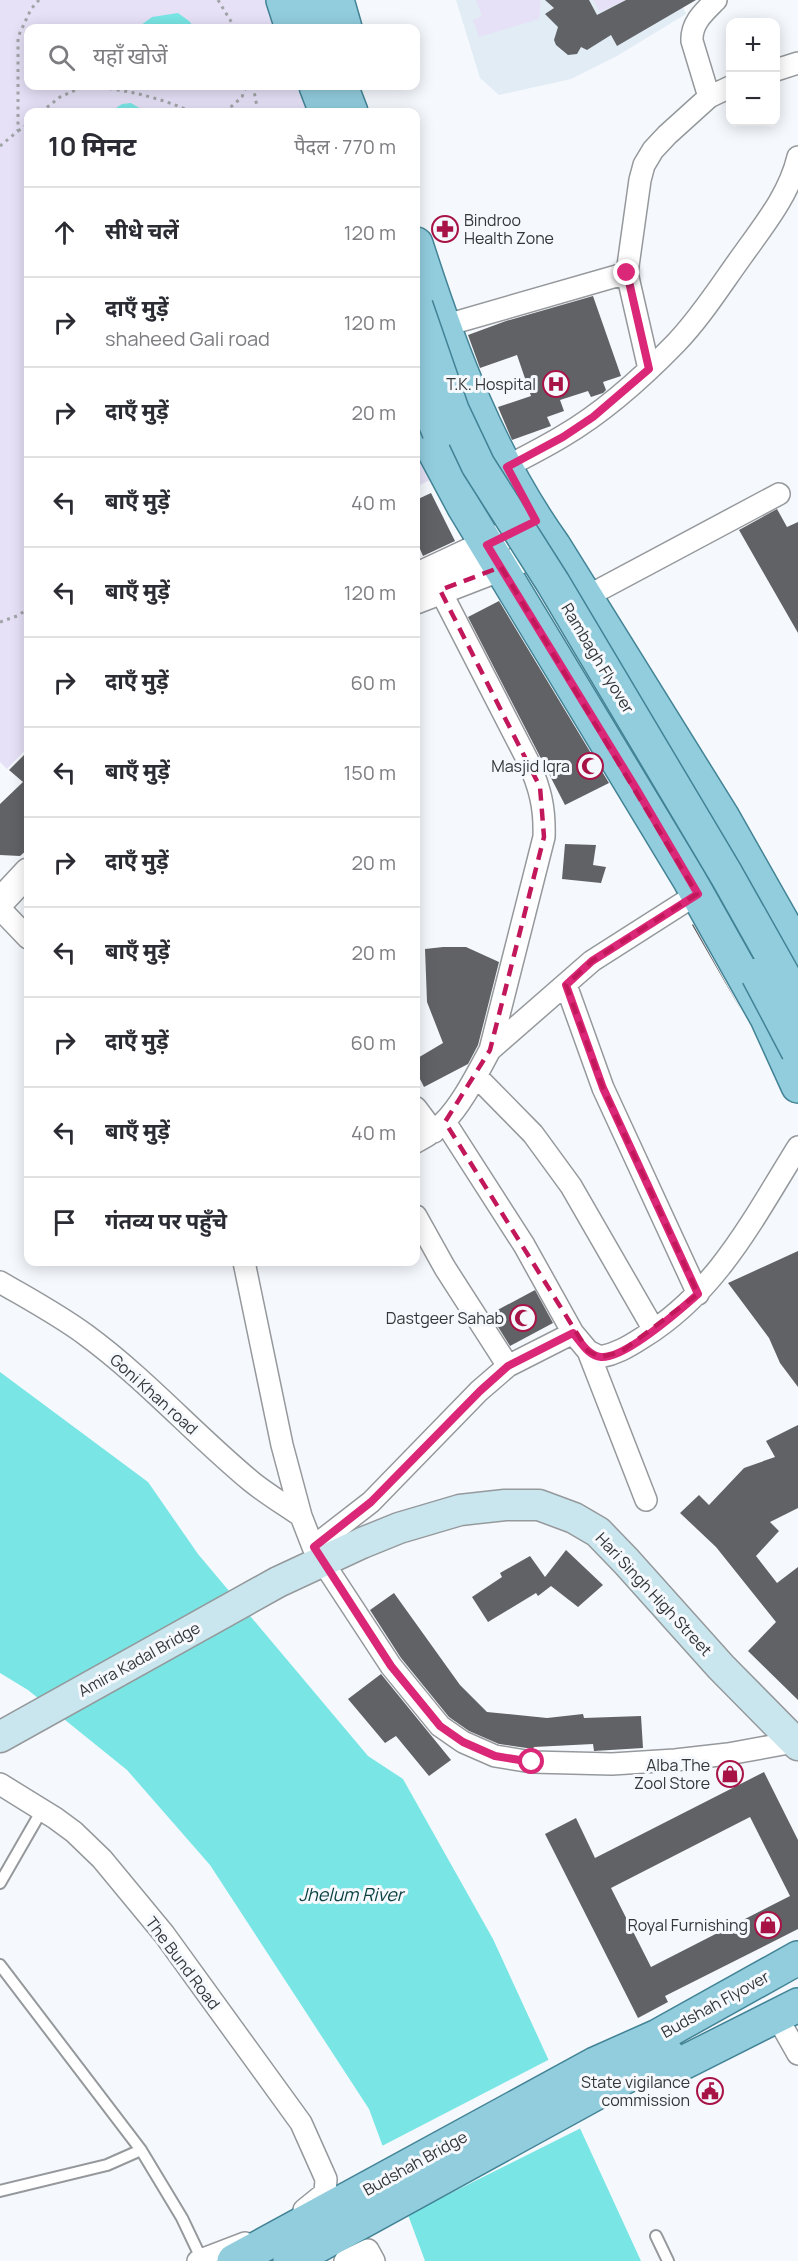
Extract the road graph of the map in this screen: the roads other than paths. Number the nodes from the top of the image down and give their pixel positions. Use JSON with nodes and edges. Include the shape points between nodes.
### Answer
{"nodes":[{"id":1,"x":283,"y":0,"type":"edge"},
{"id":2,"x":290,"y":0,"type":"edge"},
{"id":3,"x":312,"y":0,"type":"edge"},
{"id":4,"x":336,"y":0,"type":"edge"},
{"id":5,"x":716,"y":0,"type":"edge"},
{"id":6,"x":291,"y":24,"type":"edge"},
{"id":7,"x":296,"y":24,"type":"edge"},
{"id":8,"x":319,"y":24,"type":"edge"},
{"id":9,"x":344,"y":24,"type":"edge"},
{"id":10,"x":798,"y":63,"type":"edge"},
{"id":11,"x":780,"y":69,"type":"edge"},
{"id":12,"x":726,"y":89,"type":"edge"},
{"id":13,"x":311,"y":90,"type":"edge"},
{"id":14,"x":318,"y":90,"type":"edge"},
{"id":15,"x":343,"y":90,"type":"edge"},
{"id":16,"x":364,"y":90,"type":"edge"},
{"id":17,"x":709,"y":97,"type":"junction"},
{"id":18,"x":317,"y":108,"type":"edge"},
{"id":19,"x":324,"y":108,"type":"edge"},
{"id":20,"x":349,"y":108,"type":"edge"},
{"id":21,"x":371,"y":108,"type":"edge"},
{"id":22,"x":798,"y":157,"type":"edge"},
{"id":23,"x":420,"y":256,"type":"edge"},
{"id":24,"x":627,"y":273,"type":"junction"},
{"id":25,"x":420,"y":318,"type":"edge"},
{"id":26,"x":443,"y":326,"type":"junction"},
{"id":27,"x":649,"y":369,"type":"junction"},
{"id":28,"x":420,"y":385,"type":"edge"},
{"id":29,"x":420,"y":420,"type":"edge"},
{"id":30,"x":507,"y":467,"type":"junction"},
{"id":31,"x":779,"y":494,"type":"dead end"},
{"id":32,"x":545,"y":534,"type":"junction"},
{"id":33,"x":494,"y":556,"type":"junction"},
{"id":34,"x":420,"y":576,"type":"edge"},
{"id":35,"x":440,"y":590,"type":"junction"},
{"id":36,"x":586,"y":597,"type":"junction"},
{"id":37,"x":420,"y":598,"type":"edge"},
{"id":38,"x":24,"y":878,"type":"edge"},
{"id":39,"x":698,"y":894,"type":"junction"},
{"id":40,"x":24,"y":897,"type":"edge"},
{"id":41,"x":2,"y":912,"type":"edge"},
{"id":42,"x":24,"y":934,"type":"edge"},
{"id":43,"x":798,"y":950,"type":"edge"},
{"id":44,"x":566,"y":985,"type":"junction"},
{"id":45,"x":798,"y":1002,"type":"edge"},
{"id":46,"x":490,"y":1050,"type":"junction"},
{"id":47,"x":798,"y":1051,"type":"edge"},
{"id":48,"x":476,"y":1076,"type":"junction"},
{"id":49,"x":798,"y":1086,"type":"edge"},
{"id":50,"x":420,"y":1111,"type":"edge"},
{"id":51,"x":440,"y":1127,"type":"junction"},
{"id":52,"x":420,"y":1140,"type":"edge"},
{"id":53,"x":798,"y":1147,"type":"edge"},
{"id":54,"x":420,"y":1223,"type":"edge"},
{"id":55,"x":244,"y":1266,"type":"edge"},
{"id":56,"x":0,"y":1282,"type":"edge"},
{"id":57,"x":698,"y":1294,"type":"junction"},
{"id":58,"x":654,"y":1330,"type":"junction"},
{"id":59,"x":573,"y":1333,"type":"junction"},
{"id":60,"x":588,"y":1351,"type":"junction"},
{"id":61,"x":508,"y":1366,"type":"junction"},
{"id":62,"x":646,"y":1500,"type":"dead end"},
{"id":63,"x":301,"y":1516,"type":"junction"},
{"id":64,"x":318,"y":1555,"type":"junction"},
{"id":65,"x":278,"y":1582,"type":"joint"},
{"id":66,"x":0,"y":1737,"type":"edge"},
{"id":67,"x":796,"y":1743,"type":"edge"},
{"id":68,"x":0,"y":1784,"type":"edge"},
{"id":69,"x":42,"y":1810,"type":"junction"},
{"id":70,"x":0,"y":1883,"type":"edge"},
{"id":71,"x":798,"y":1941,"type":"edge"},
{"id":72,"x":798,"y":1958,"type":"edge"},
{"id":73,"x":0,"y":1965,"type":"edge"},
{"id":74,"x":798,"y":1980,"type":"edge"},
{"id":75,"x":787,"y":2011,"type":"edge"},
{"id":76,"x":648,"y":2053,"type":"junction"},
{"id":77,"x":798,"y":2054,"type":"edge"},
{"id":78,"x":600,"y":2077,"type":"junction"},
{"id":79,"x":141,"y":2150,"type":"junction"},
{"id":80,"x":0,"y":2191,"type":"edge"},
{"id":81,"x":656,"y":2236,"type":"dead end"},
{"id":82,"x":371,"y":2255,"type":"edge"},
{"id":83,"x":200,"y":2260,"type":"edge"},
{"id":84,"x":234,"y":2261,"type":"edge"},
{"id":85,"x":290,"y":2261,"type":"edge"},
{"id":86,"x":345,"y":2261,"type":"edge"},
{"id":87,"x":668,"y":2261,"type":"edge"}],
"edges":[{"from":1,"to":6,"type":"main road"},
{"from":2,"to":7,"type":"main road"},
{"from":3,"to":8,"type":"main road"},
{"from":4,"to":9,"type":"main road"},
{"from":5,"to":17,"type":"street","via":[[691,32]]},
{"from":10,"to":11,"type":"street"},
{"from":12,"to":17,"type":"street"},
{"from":13,"to":18,"type":"main road"},
{"from":14,"to":19,"type":"main road"},
{"from":15,"to":20,"type":"main road"},
{"from":16,"to":21,"type":"main road"},
{"from":17,"to":24,"type":"street","via":[[667,135],[644,165]]},
{"from":22,"to":27,"type":"street","via":[[788,186],[765,224],[694,322]]},
{"from":23,"to":26,"type":"main road"},
{"from":24,"to":26,"type":"street"},
{"from":24,"to":27,"type":"street"},
{"from":25,"to":45,"type":"main road","name":"Rambagh Flyover","bridge":true,"via":[[452,410],[478,465],[553,583]]},
{"from":26,"to":30,"type":"main road","via":[[476,411]]},
{"from":27,"to":30,"type":"street","via":[[593,417]]},
{"from":28,"to":47,"type":"main road","name":"Rambagh Flyover","bridge":true,"via":[[463,479],[514,557],[708,888]]},
{"from":29,"to":33,"type":"main road","via":[[464,507]]},
{"from":30,"to":32,"type":"main road"},
{"from":31,"to":36,"type":"street"},
{"from":32,"to":33,"type":"street"},
{"from":32,"to":36,"type":"main road"},
{"from":33,"to":34,"type":"street"},
{"from":33,"to":35,"type":"street"},
{"from":33,"to":39,"type":"main road"},
{"from":35,"to":37,"type":"street"},
{"from":35,"to":46,"type":"street","via":[[528,761],[540,788],[545,813],[544,837]]},
{"from":36,"to":43,"type":"main road","via":[[722,816]]},
{"from":38,"to":41,"type":"street"},
{"from":39,"to":44,"type":"street","via":[[601,955]]},
{"from":39,"to":49,"type":"main road","via":[[767,1018]]},
{"from":40,"to":41,"type":"street"},
{"from":41,"to":42,"type":"street"},
{"from":44,"to":46,"type":"street"},
{"from":44,"to":57,"type":"street","via":[[603,1088]]},
{"from":46,"to":48,"type":"street"},
{"from":48,"to":51,"type":"street"},
{"from":48,"to":58,"type":"street","via":[[533,1134],[571,1185]]},
{"from":50,"to":51,"type":"street"},
{"from":51,"to":52,"type":"street"},
{"from":51,"to":59,"type":"street","via":[[524,1245]]},
{"from":53,"to":57,"type":"street","via":[[724,1265]]},
{"from":54,"to":61,"type":"street"},
{"from":55,"to":63,"type":"street"},
{"from":56,"to":63,"type":"street","name":"Goni Khan road","via":[[87,1335],[247,1478]]},
{"from":57,"to":58,"type":"street"},
{"from":58,"to":60,"type":"street","via":[[611,1355],[600,1357]]},
{"from":59,"to":60,"type":"street"},
{"from":59,"to":61,"type":"street"},
{"from":60,"to":62,"type":"street"},
{"from":61,"to":64,"type":"street"},
{"from":63,"to":64,"type":"street"},
{"from":64,"to":65,"type":"main road","name":"Hari Singh High Street"},
{"from":64,"to":67,"type":"street","via":[[391,1666],[440,1726],[463,1742],[495,1756],[532,1762],[612,1764],[728,1754]]},
{"from":64,"to":67,"type":"main road","name":"Hari Singh High Street","via":[[460,1510],[539,1505],[574,1518],[606,1540]]},
{"from":65,"to":66,"type":"main road","name":"Amira Kadal Bridge"},
{"from":68,"to":69,"type":"street","name":"The Bund Road"},
{"from":69,"to":70,"type":"lane"},
{"from":69,"to":83,"type":"street","name":"The Bund Road","via":[[102,1859],[164,1934],[301,2123],[326,2179],[325,2193],[294,2216],[236,2248]]},
{"from":71,"to":76,"type":"main road","via":[[643,2031]]},
{"from":72,"to":76,"type":"main road","name":"Budshah Flyover"},
{"from":73,"to":79,"type":"lane"},
{"from":74,"to":76,"type":"main road","name":"Budshah Flyover"},
{"from":75,"to":76,"type":"main road","via":[[665,2072]]},
{"from":75,"to":77,"type":"street"},
{"from":76,"to":78,"type":"main road"},
{"from":78,"to":84,"type":"main road","name":"Budshah Bridge"},
{"from":78,"to":85,"type":"main road","name":"Budshah Bridge"},
{"from":79,"to":80,"type":"lane","via":[[107,2165]]},
{"from":79,"to":83,"type":"lane","via":[[182,2218]]},
{"from":81,"to":87,"type":"lane"},
{"from":82,"to":86,"type":"street"}]}
